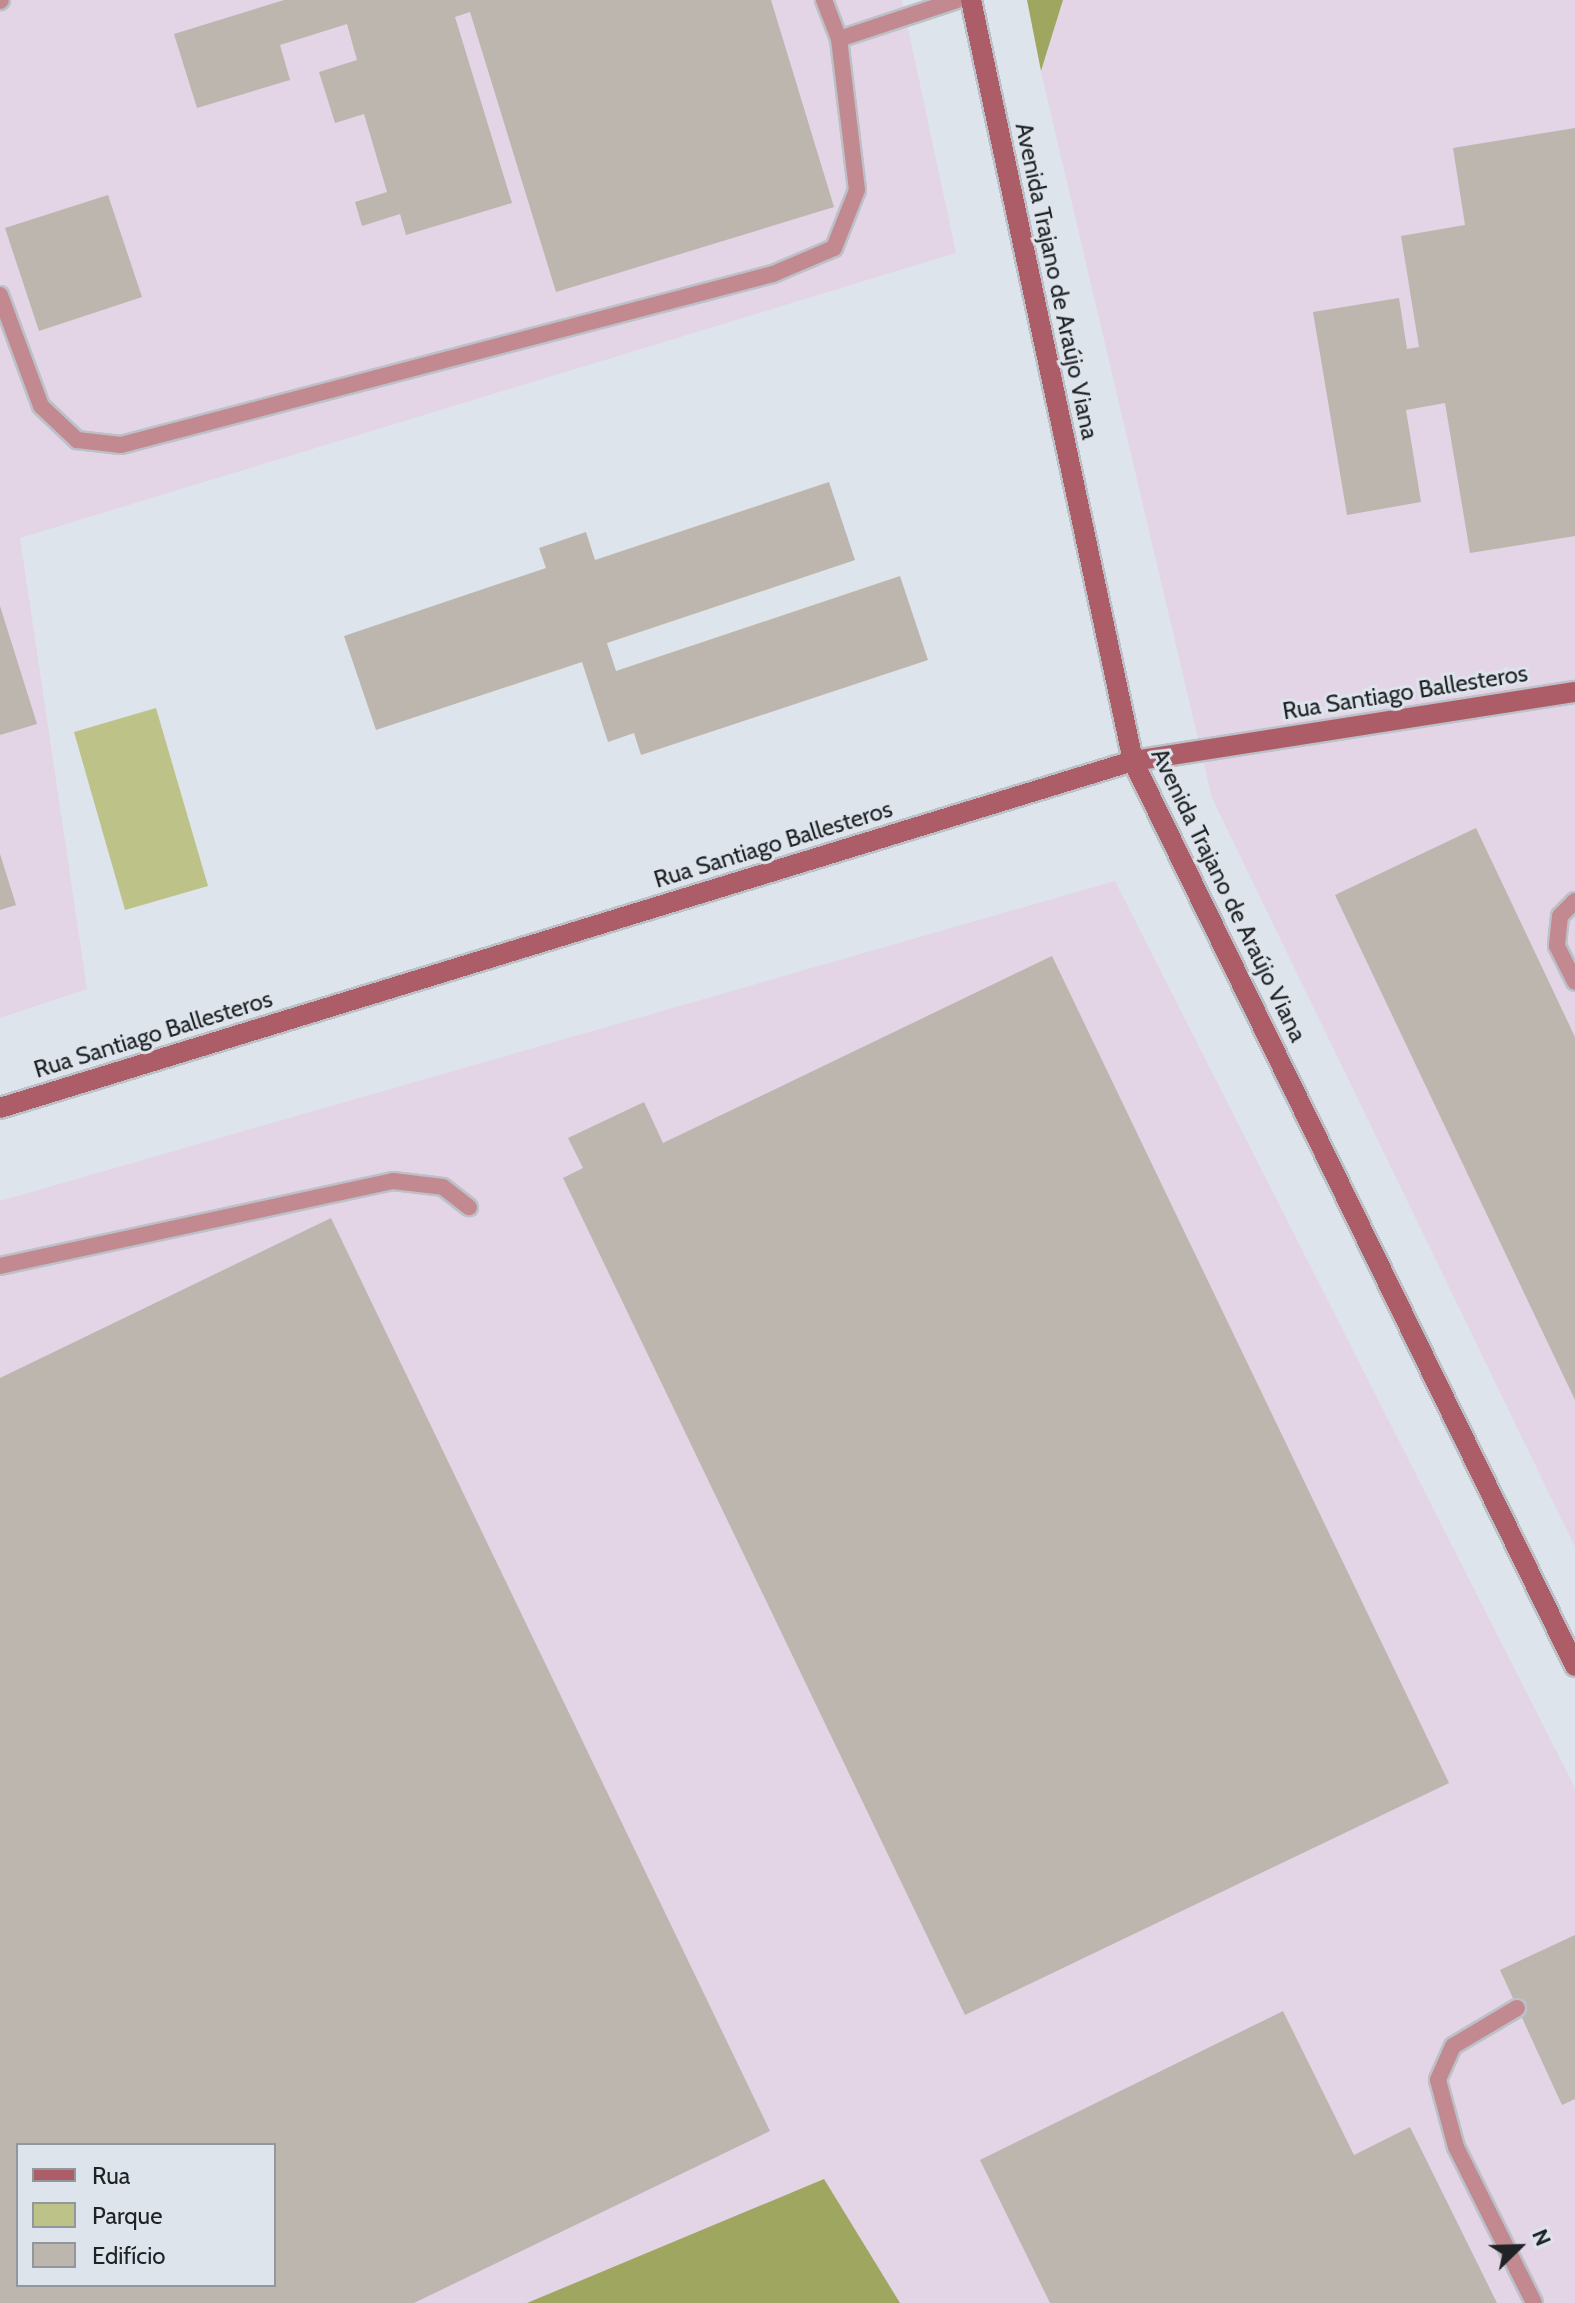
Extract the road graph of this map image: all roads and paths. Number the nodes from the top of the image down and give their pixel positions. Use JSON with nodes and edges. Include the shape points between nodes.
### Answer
{"nodes":[{"id":1,"x":824,"y":0,"type":"edge"},
{"id":2,"x":957,"y":0,"type":"edge"},
{"id":3,"x":971,"y":0,"type":"edge"},
{"id":4,"x":839,"y":39,"type":"junction"},
{"id":5,"x":0,"y":295,"type":"edge"},
{"id":6,"x":1575,"y":692,"type":"edge"},
{"id":7,"x":1133,"y":761,"type":"junction"},
{"id":8,"x":1575,"y":901,"type":"edge"},
{"id":9,"x":1575,"y":982,"type":"edge"},
{"id":10,"x":0,"y":1108,"type":"edge"},
{"id":11,"x":469,"y":1207,"type":"dead end"},
{"id":12,"x":0,"y":1266,"type":"edge"},
{"id":13,"x":1575,"y":1666,"type":"edge"},
{"id":14,"x":1517,"y":2008,"type":"dead end"},
{"id":15,"x":1534,"y":2303,"type":"edge"}],
"edges":[{"from":1,"to":4,"type":"lane"},
{"from":2,"to":4,"type":"lane"},
{"from":3,"to":7,"type":"street","name":"Avenida Trajano de Araújo Viana"},
{"from":4,"to":5,"type":"lane","via":[[857,190],[834,248],[773,274],[121,445],[77,440],[41,406]]},
{"from":6,"to":7,"type":"street","name":"Rua Santiago Ballesteros"},
{"from":7,"to":10,"type":"street","name":"Rua Santiago Ballesteros"},
{"from":7,"to":13,"type":"street","name":"Avenida Trajano de Araújo Viana"},
{"from":8,"to":9,"type":"lane","via":[[1560,916],[1557,946]]},
{"from":11,"to":12,"type":"lane","via":[[443,1187],[393,1181]]},
{"from":14,"to":15,"type":"lane","via":[[1453,2046],[1438,2080],[1456,2147]]}]}
